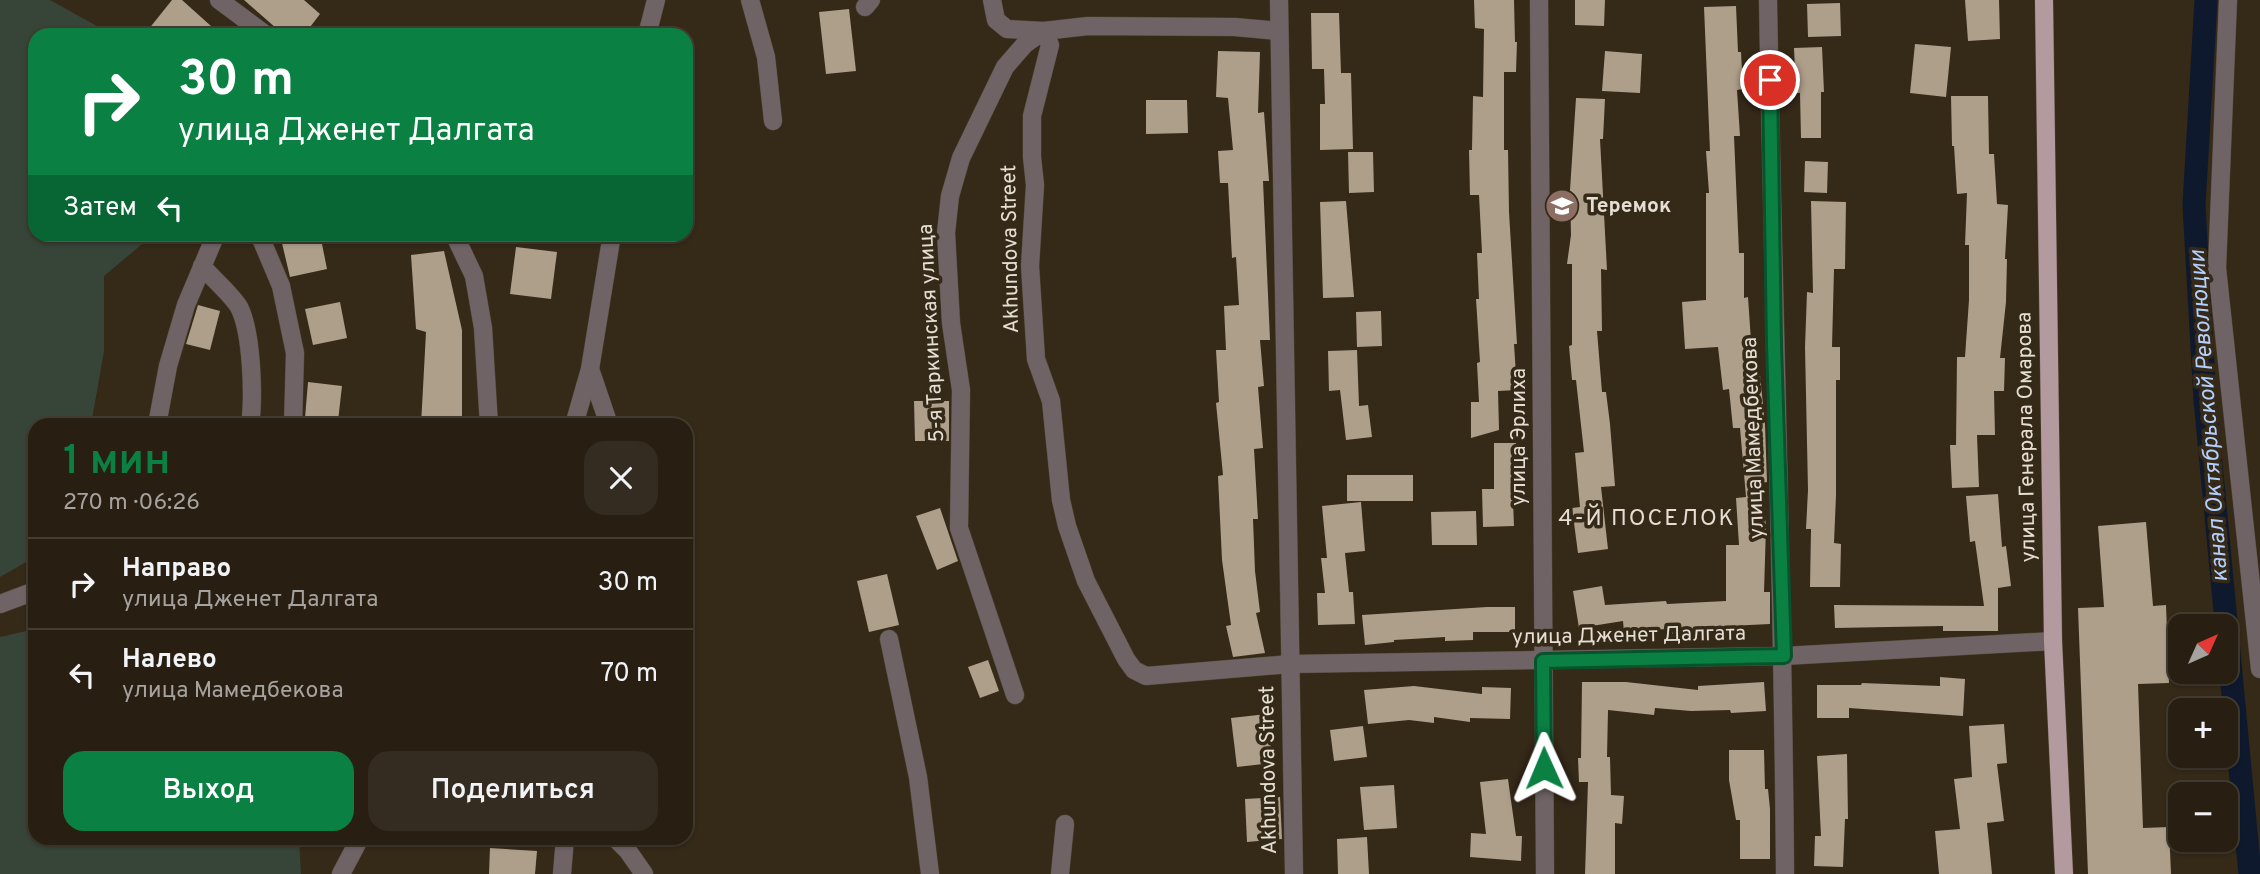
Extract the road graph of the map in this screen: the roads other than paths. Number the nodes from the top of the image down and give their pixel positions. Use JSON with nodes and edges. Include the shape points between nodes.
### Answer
{"nodes":[{"id":1,"x":219,"y":0,"type":"edge"},
{"id":2,"x":656,"y":0,"type":"edge"},
{"id":3,"x":750,"y":0,"type":"edge"},
{"id":4,"x":992,"y":0,"type":"edge"},
{"id":5,"x":1279,"y":0,"type":"edge"},
{"id":6,"x":1539,"y":0,"type":"edge"},
{"id":7,"x":1769,"y":0,"type":"edge"},
{"id":8,"x":2043,"y":0,"type":"edge"},
{"id":9,"x":2228,"y":0,"type":"edge"},
{"id":10,"x":257,"y":28,"type":"edge"},
{"id":11,"x":649,"y":28,"type":"edge"},
{"id":12,"x":1044,"y":31,"type":"junction"},
{"id":13,"x":1279,"y":31,"type":"junction"},
{"id":14,"x":772,"y":121,"type":"dead end"},
{"id":15,"x":212,"y":242,"type":"edge"},
{"id":16,"x":262,"y":242,"type":"edge"},
{"id":17,"x":458,"y":242,"type":"edge"},
{"id":18,"x":611,"y":242,"type":"edge"},
{"id":19,"x":202,"y":266,"type":"junction"},
{"id":20,"x":590,"y":369,"type":"junction"},
{"id":21,"x":158,"y":418,"type":"edge"},
{"id":22,"x":250,"y":418,"type":"edge"},
{"id":23,"x":293,"y":418,"type":"edge"},
{"id":24,"x":489,"y":418,"type":"edge"},
{"id":25,"x":575,"y":418,"type":"edge"},
{"id":26,"x":607,"y":418,"type":"edge"},
{"id":27,"x":28,"y":594,"type":"edge"},
{"id":28,"x":0,"y":604,"type":"edge"},
{"id":29,"x":889,"y":639,"type":"dead end"},
{"id":30,"x":2051,"y":641,"type":"junction"},
{"id":31,"x":1784,"y":656,"type":"junction"},
{"id":32,"x":1543,"y":661,"type":"junction"},
{"id":33,"x":1290,"y":664,"type":"junction"},
{"id":34,"x":2260,"y":669,"type":"edge"},
{"id":35,"x":1015,"y":695,"type":"dead end"},
{"id":36,"x":1065,"y":824,"type":"dead end"},
{"id":37,"x":356,"y":845,"type":"edge"},
{"id":38,"x":564,"y":845,"type":"edge"},
{"id":39,"x":622,"y":845,"type":"edge"},
{"id":40,"x":341,"y":874,"type":"edge"},
{"id":41,"x":562,"y":874,"type":"edge"},
{"id":42,"x":644,"y":874,"type":"edge"},
{"id":43,"x":930,"y":874,"type":"edge"},
{"id":44,"x":1060,"y":874,"type":"edge"},
{"id":45,"x":1294,"y":874,"type":"edge"},
{"id":46,"x":1545,"y":874,"type":"edge"},
{"id":47,"x":1785,"y":874,"type":"edge"},
{"id":48,"x":2062,"y":874,"type":"edge"}],
"edges":[{"from":1,"to":10,"type":"street"},
{"from":2,"to":11,"type":"street"},
{"from":3,"to":14,"type":"street","via":[[766,57]]},
{"from":4,"to":12,"type":"street","via":[[992,8],[1007,29]]},
{"from":5,"to":13,"type":"street","name":"Akhundova Street"},
{"from":6,"to":32,"type":"street","name":"улица Эрлиха"},
{"from":7,"to":31,"type":"street","name":"улица Мамедбекова"},
{"from":8,"to":30,"type":"main road","name":"улица Генерала Омарова"},
{"from":9,"to":34,"type":"street","via":[[2217,268]]},
{"from":12,"to":13,"type":"street","via":[[1088,26]]},
{"from":12,"to":33,"type":"street","name":"Akhundova Street","via":[[1050,45],[1032,116],[1031,305],[1036,359],[1051,401],[1061,500],[1086,580],[1126,659],[1146,676]]},
{"from":12,"to":35,"type":"street","name":"5-я Таркинская улица","via":[[1005,67],[961,158],[946,233],[951,323],[961,390],[959,528]]},
{"from":13,"to":33,"type":"street","name":"Akhundova Street"},
{"from":15,"to":19,"type":"street"},
{"from":16,"to":23,"type":"street","via":[[281,286],[295,353]]},
{"from":17,"to":24,"type":"street","via":[[474,276],[483,328]]},
{"from":18,"to":20,"type":"street"},
{"from":19,"to":21,"type":"street","via":[[168,366]]},
{"from":19,"to":22,"type":"street","via":[[239,307],[250,350]]},
{"from":20,"to":25,"type":"street"},
{"from":20,"to":26,"type":"street"},
{"from":27,"to":28,"type":"street"},
{"from":29,"to":43,"type":"street","via":[[918,777]]},
{"from":30,"to":31,"type":"street","name":"улица Дженет Далгата"},
{"from":30,"to":48,"type":"main road","name":"улица Генерала Омарова"},
{"from":31,"to":32,"type":"street","name":"улица Дженет Далгата"},
{"from":31,"to":47,"type":"street","name":"улица Мамедбекова"},
{"from":32,"to":33,"type":"street","name":"улица Дженет Далгата"},
{"from":32,"to":46,"type":"street","name":"улица Эрлиха"},
{"from":33,"to":45,"type":"street","name":"Akhundova Street"},
{"from":36,"to":44,"type":"street"},
{"from":37,"to":40,"type":"street"},
{"from":38,"to":41,"type":"street"},
{"from":39,"to":42,"type":"street"}]}
